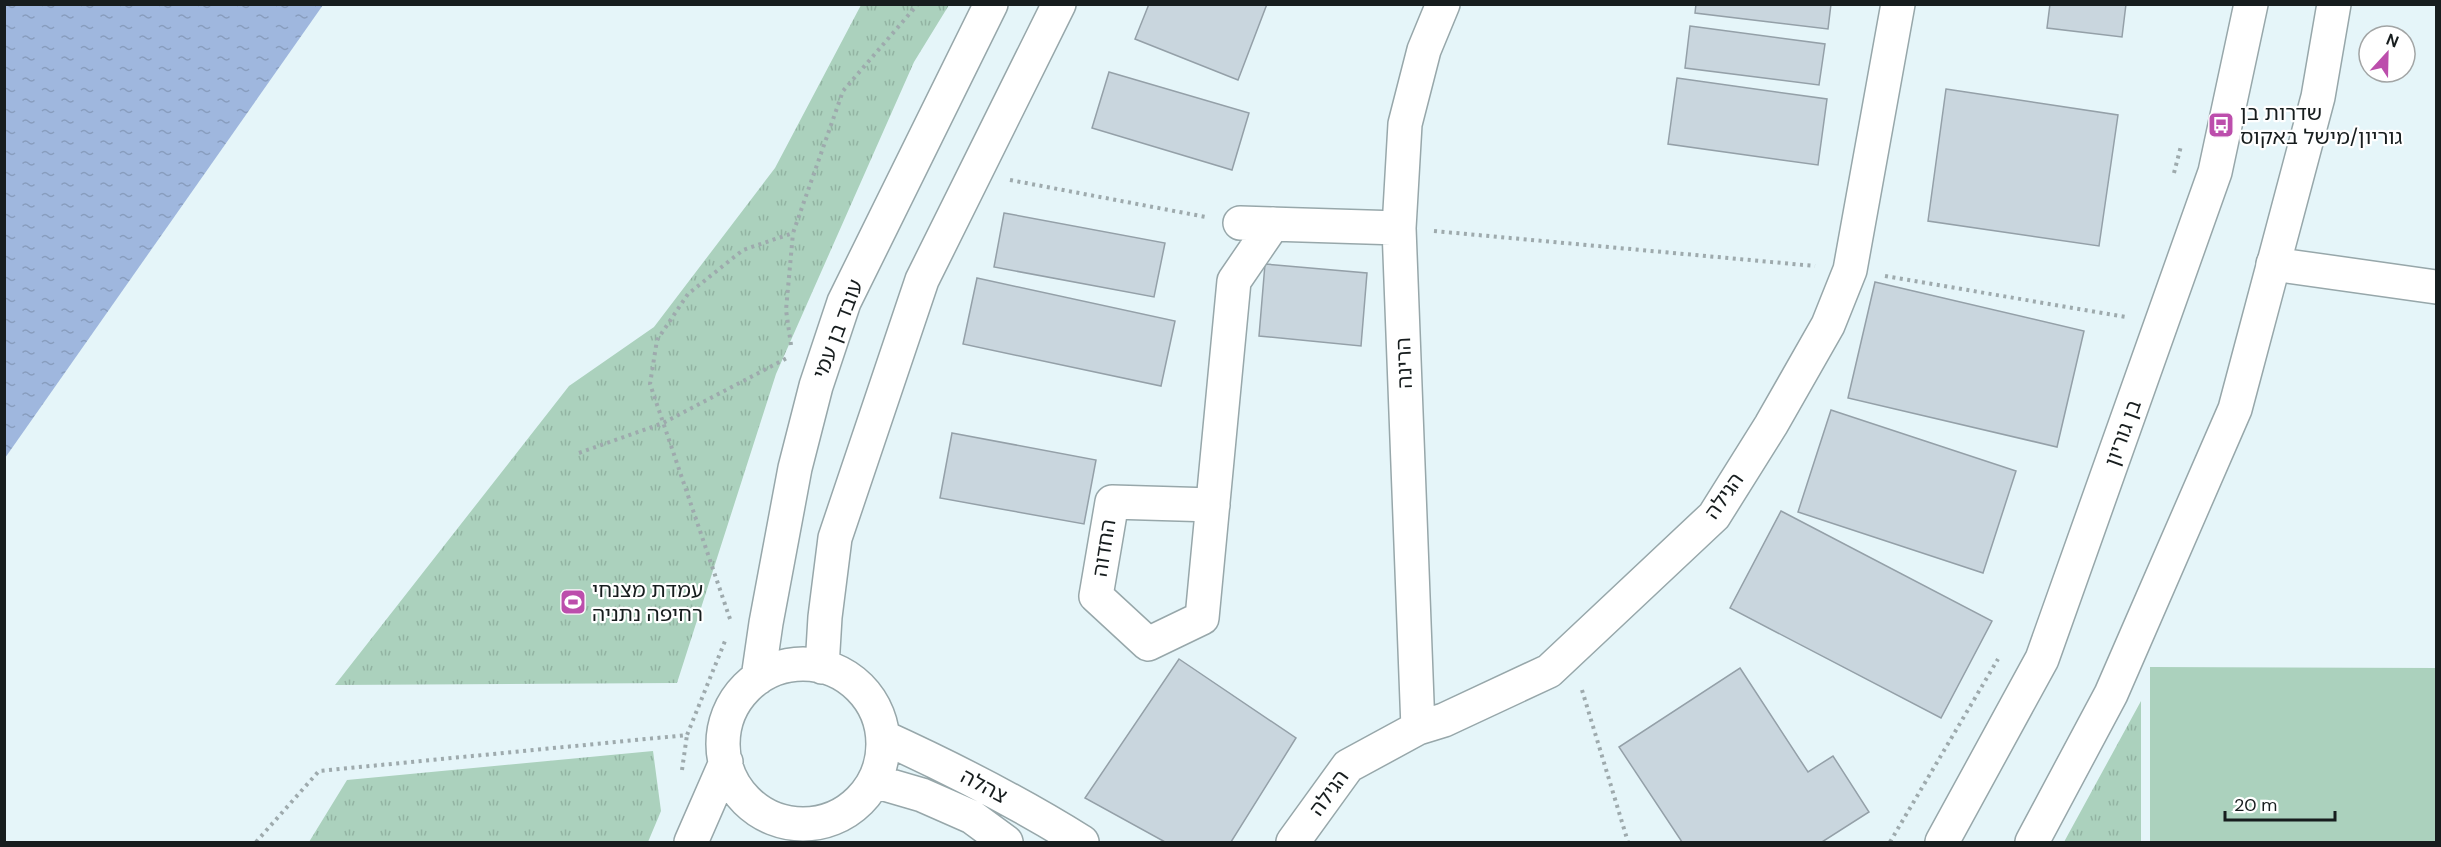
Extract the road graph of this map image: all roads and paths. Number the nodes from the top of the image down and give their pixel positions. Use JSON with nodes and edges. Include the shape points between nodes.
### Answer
{"nodes":[{"id":1,"x":918,"y":4,"type":"edge"},
{"id":2,"x":991,"y":4,"type":"edge"},
{"id":3,"x":1059,"y":4,"type":"edge"},
{"id":4,"x":1443,"y":4,"type":"edge"},
{"id":5,"x":1898,"y":4,"type":"edge"},
{"id":6,"x":2251,"y":4,"type":"edge"},
{"id":7,"x":2334,"y":4,"type":"edge"},
{"id":8,"x":2183,"y":140,"type":"dead end"},
{"id":9,"x":976,"y":174,"type":"junction"},
{"id":10,"x":2171,"y":184,"type":"dead end"},
{"id":11,"x":1240,"y":223,"type":"joint"},
{"id":12,"x":1273,"y":224,"type":"junction"},
{"id":13,"x":1399,"y":228,"type":"junction"},
{"id":14,"x":793,"y":233,"type":"junction"},
{"id":15,"x":2273,"y":264,"type":"junction"},
{"id":16,"x":1850,"y":270,"type":"junction"},
{"id":17,"x":2436,"y":287,"type":"edge"},
{"id":18,"x":2162,"y":324,"type":"junction"},
{"id":19,"x":663,"y":423,"type":"junction"},
{"id":20,"x":579,"y":453,"type":"dead end"},
{"id":21,"x":1213,"y":505,"type":"junction"},
{"id":22,"x":732,"y":625,"type":"dead end"},
{"id":23,"x":727,"y":636,"type":"dead end"},
{"id":24,"x":1570,"y":652,"type":"junction"},
{"id":25,"x":2002,"y":652,"type":"dead end"},
{"id":26,"x":822,"y":667,"type":"junction"},
{"id":27,"x":758,"y":678,"type":"junction"},
{"id":28,"x":1418,"y":728,"type":"junction"},
{"id":29,"x":882,"y":737,"type":"junction"},
{"id":30,"x":726,"y":762,"type":"junction"},
{"id":31,"x":874,"y":781,"type":"junction"},
{"id":32,"x":782,"y":832,"type":"edge"},
{"id":33,"x":256,"y":843,"type":"edge"},
{"id":34,"x":691,"y":843,"type":"edge"},
{"id":35,"x":1006,"y":843,"type":"edge"},
{"id":36,"x":1082,"y":843,"type":"edge"},
{"id":37,"x":1293,"y":843,"type":"edge"},
{"id":38,"x":1628,"y":843,"type":"edge"},
{"id":39,"x":1890,"y":843,"type":"edge"},
{"id":40,"x":1942,"y":843,"type":"edge"},
{"id":41,"x":2032,"y":843,"type":"edge"}],
"edges":[{"from":1,"to":14,"type":"path","via":[[843,91]]},
{"from":2,"to":27,"type":"street","name":"עובד בן עמי","via":[[844,302],[816,386],[795,468]]},
{"from":3,"to":9,"type":"street"},
{"from":4,"to":13,"type":"street","name":"הרינה","via":[[1424,50],[1405,124]]},
{"from":5,"to":16,"type":"street","name":"הגילה"},
{"from":6,"to":18,"type":"street","name":"בן גוריון","via":[[2215,171]]},
{"from":7,"to":15,"type":"street","via":[[2318,97]]},
{"from":8,"to":10,"type":"path"},
{"from":9,"to":11,"type":"path"},
{"from":9,"to":26,"type":"street","via":[[922,280],[836,538]]},
{"from":11,"to":12,"type":"street"},
{"from":12,"to":13,"type":"street"},
{"from":12,"to":21,"type":"street","name":"החדוה","via":[[1234,281]]},
{"from":13,"to":16,"type":"path"},
{"from":13,"to":28,"type":"street","name":"הרינה"},
{"from":14,"to":19,"type":"path","via":[[743,250],[688,294],[663,330],[657,340],[650,384]]},
{"from":14,"to":19,"type":"path","via":[[786,310],[792,355]]},
{"from":15,"to":17,"type":"street"},
{"from":15,"to":41,"type":"street","via":[[2235,409],[2111,694]]},
{"from":16,"to":18,"type":"path"},
{"from":16,"to":24,"type":"street","name":"הגילה","via":[[1828,325],[1714,516]]},
{"from":18,"to":40,"type":"street","name":"בן גוריון","via":[[2042,659]]},
{"from":19,"to":20,"type":"path"},
{"from":19,"to":22,"type":"path"},
{"from":21,"to":21,"type":"street","name":"החדוה","via":[[1202,618],[1148,644],[1096,596],[1112,502]]},
{"from":23,"to":33,"type":"path","via":[[687,735],[319,771]]},
{"from":24,"to":28,"type":"street","name":"הגילה","via":[[1550,671]]},
{"from":24,"to":38,"type":"path"},
{"from":25,"to":39,"type":"path"},
{"from":26,"to":27,"type":"street","via":[[801,663],[771,670]]},
{"from":26,"to":29,"type":"street","via":[[833,669],[859,686],[877,712]]},
{"from":27,"to":30,"type":"street","via":[[746,687],[728,714],[722,744]]},
{"from":28,"to":37,"type":"street","name":"הגילה","via":[[1348,766]]},
{"from":29,"to":31,"type":"street","via":[[884,744]]},
{"from":29,"to":36,"type":"street","name":"צהלה","via":[[1035,813]]},
{"from":30,"to":32,"type":"street","via":[[729,775],[747,802],[773,819]]},
{"from":30,"to":34,"type":"street"},
{"from":31,"to":32,"type":"street","via":[[861,800],[835,818]]},
{"from":31,"to":35,"type":"street","name":"צהלה","via":[[922,795],[972,818]]}]}
